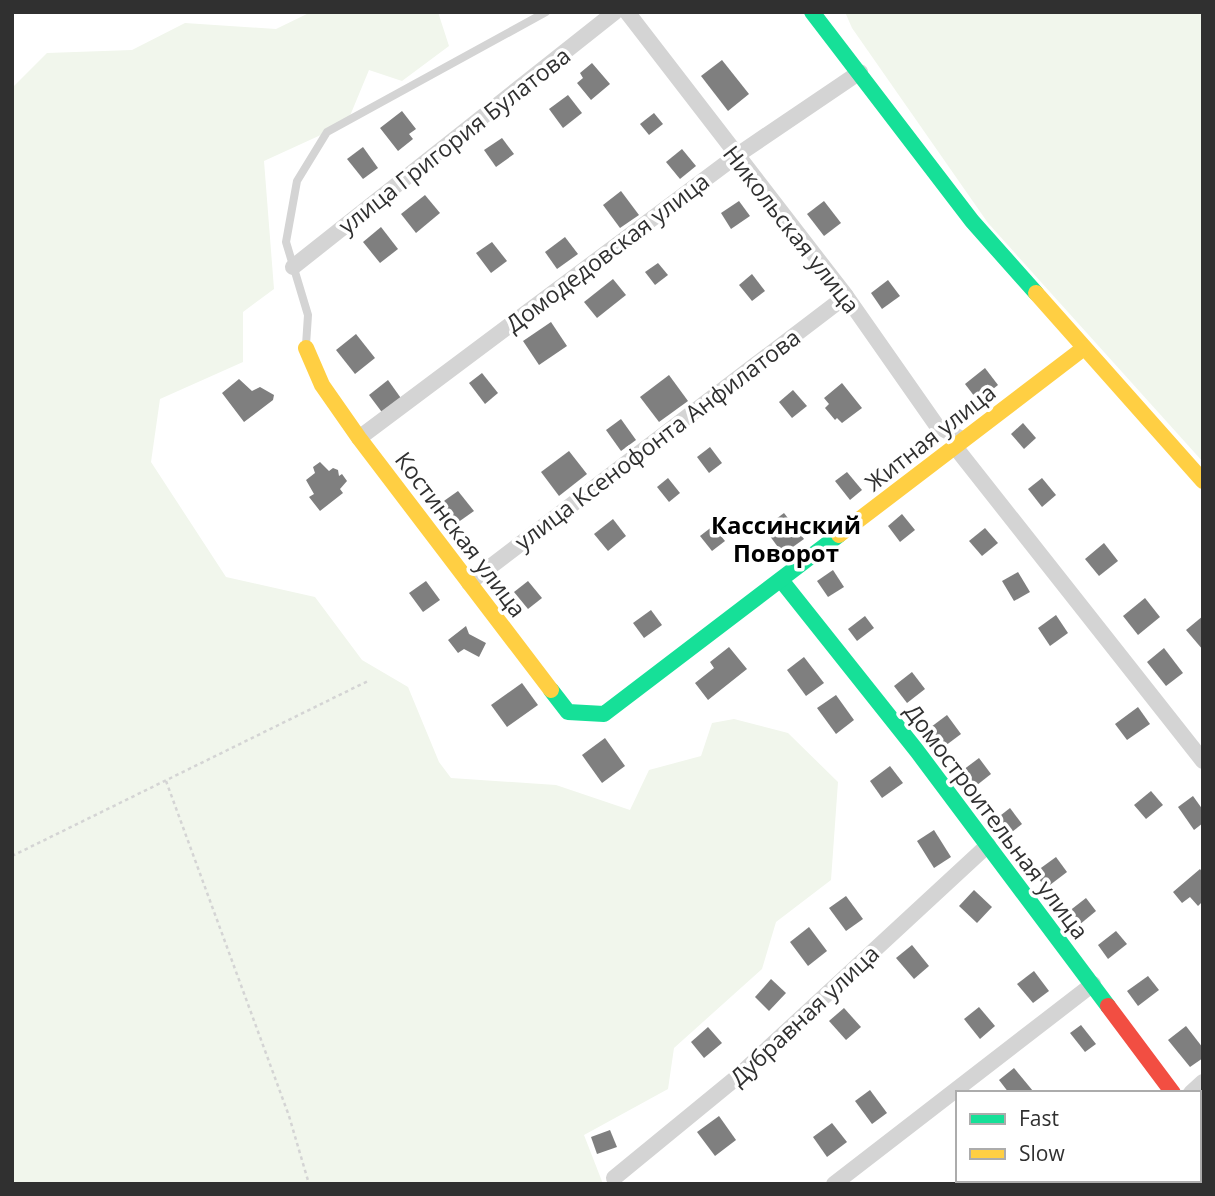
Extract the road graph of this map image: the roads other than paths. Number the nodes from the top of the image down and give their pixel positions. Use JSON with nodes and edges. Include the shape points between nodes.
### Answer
{"nodes":[{"id":1,"x":546,"y":12,"type":"edge"},
{"id":2,"x":615,"y":12,"type":"edge"},
{"id":3,"x":627,"y":12,"type":"edge"},
{"id":4,"x":812,"y":12,"type":"edge"},
{"id":5,"x":860,"y":72,"type":"junction"},
{"id":6,"x":736,"y":156,"type":"junction"},
{"id":7,"x":293,"y":267,"type":"junction"},
{"id":8,"x":846,"y":296,"type":"junction"},
{"id":9,"x":306,"y":348,"type":"joint"},
{"id":10,"x":1084,"y":348,"type":"junction"},
{"id":11,"x":359,"y":439,"type":"junction"},
{"id":12,"x":959,"y":443,"type":"junction"},
{"id":13,"x":1203,"y":481,"type":"edge"},
{"id":14,"x":781,"y":580,"type":"junction"},
{"id":15,"x":469,"y":583,"type":"junction"},
{"id":16,"x":604,"y":714,"type":"joint"},
{"id":17,"x":1203,"y":761,"type":"edge"},
{"id":18,"x":988,"y":845,"type":"junction"},
{"id":19,"x":1093,"y":984,"type":"junction"},
{"id":20,"x":1172,"y":1091,"type":"edge"},
{"id":21,"x":614,"y":1178,"type":"dead end"},
{"id":22,"x":834,"y":1184,"type":"edge"}],
"edges":[{"from":1,"to":7,"type":"lane","via":[[327,132],[297,181],[286,242]]},
{"from":2,"to":7,"type":"street","name":"улица Григория Булатова"},
{"from":3,"to":6,"type":"street","name":"Никольская улица"},
{"from":4,"to":5,"type":"street"},
{"from":5,"to":6,"type":"street","name":"Домодедовская улица"},
{"from":5,"to":10,"type":"street","via":[[972,221]]},
{"from":6,"to":8,"type":"street","name":"Никольская улица"},
{"from":6,"to":11,"type":"street","name":"Домодедовская улица"},
{"from":7,"to":9,"type":"lane","via":[[308,314]]},
{"from":8,"to":12,"type":"street","name":"Никольская улица","via":[[937,426]]},
{"from":8,"to":15,"type":"street","name":"улица Ксенофонта Анфилатова"},
{"from":9,"to":11,"type":"street","name":"Костинская улица","via":[[322,385]]},
{"from":10,"to":12,"type":"street","name":"Житная улица"},
{"from":10,"to":13,"type":"street"},
{"from":11,"to":15,"type":"street","name":"Костинская улица"},
{"from":12,"to":14,"type":"street","name":"Житная улица"},
{"from":12,"to":17,"type":"street","name":"Никольская улица"},
{"from":14,"to":16,"type":"street","name":"Житная улица"},
{"from":14,"to":18,"type":"street","name":"Домостроительная улица"},
{"from":15,"to":16,"type":"street","name":"Костинская улица","via":[[568,712]]},
{"from":18,"to":19,"type":"street","name":"Домостроительная улица"},
{"from":18,"to":21,"type":"street","name":"Дубравная улица","via":[[736,1078]]},
{"from":19,"to":20,"type":"street","name":"Домостроительная улица"},
{"from":19,"to":22,"type":"street"}]}
